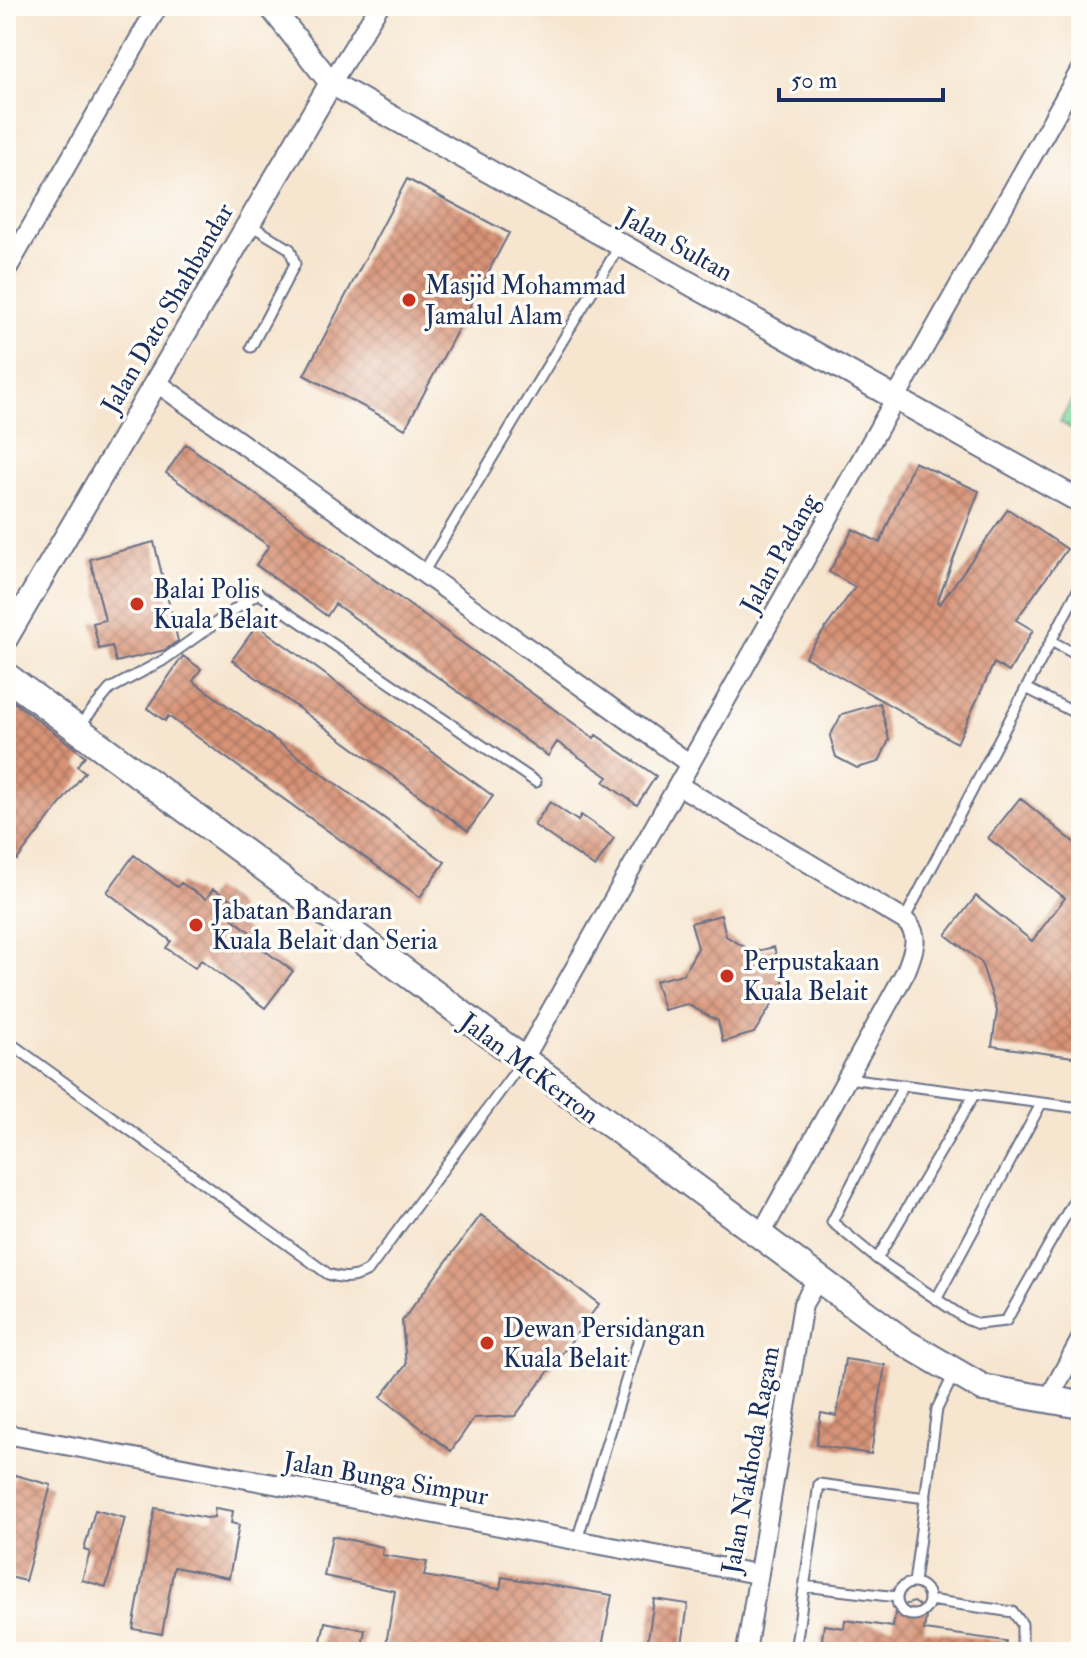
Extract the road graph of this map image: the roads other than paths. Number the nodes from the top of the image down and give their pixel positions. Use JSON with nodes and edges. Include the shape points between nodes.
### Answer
{"nodes":[{"id":1,"x":158,"y":6,"type":"edge"},
{"id":2,"x":270,"y":6,"type":"edge"},
{"id":3,"x":379,"y":6,"type":"edge"},
{"id":4,"x":1081,"y":69,"type":"edge"},
{"id":5,"x":331,"y":83,"type":"junction"},
{"id":6,"x":249,"y":224,"type":"junction"},
{"id":7,"x":620,"y":245,"type":"junction"},
{"id":8,"x":6,"y":271,"type":"edge"},
{"id":9,"x":251,"y":347,"type":"dead end"},
{"id":10,"x":156,"y":382,"type":"junction"},
{"id":11,"x":896,"y":399,"type":"junction"},
{"id":12,"x":1081,"y":502,"type":"edge"},
{"id":13,"x":423,"y":573,"type":"junction"},
{"id":14,"x":1080,"y":590,"type":"edge"},
{"id":15,"x":6,"y":639,"type":"edge"},
{"id":16,"x":1051,"y":641,"type":"junction"},
{"id":17,"x":1081,"y":657,"type":"edge"},
{"id":18,"x":6,"y":676,"type":"edge"},
{"id":19,"x":1026,"y":688,"type":"junction"},
{"id":20,"x":1081,"y":716,"type":"edge"},
{"id":21,"x":77,"y":729,"type":"junction"},
{"id":22,"x":690,"y":764,"type":"junction"},
{"id":23,"x":536,"y":782,"type":"dead end"},
{"id":24,"x":678,"y":785,"type":"junction"},
{"id":25,"x":904,"y":920,"type":"junction"},
{"id":26,"x":6,"y":1040,"type":"edge"},
{"id":27,"x":522,"y":1062,"type":"junction"},
{"id":28,"x":847,"y":1078,"type":"junction"},
{"id":29,"x":903,"y":1086,"type":"junction"},
{"id":30,"x":974,"y":1095,"type":"junction"},
{"id":31,"x":1041,"y":1104,"type":"junction"},
{"id":32,"x":1081,"y":1108,"type":"edge"},
{"id":33,"x":1081,"y":1188,"type":"edge"},
{"id":34,"x":759,"y":1238,"type":"junction"},
{"id":35,"x":877,"y":1259,"type":"junction"},
{"id":36,"x":817,"y":1280,"type":"junction"},
{"id":37,"x":937,"y":1298,"type":"junction"},
{"id":38,"x":643,"y":1325,"type":"dead end"},
{"id":39,"x":1081,"y":1339,"type":"edge"},
{"id":40,"x":954,"y":1374,"type":"junction"},
{"id":41,"x":1048,"y":1400,"type":"junction"},
{"id":42,"x":1081,"y":1405,"type":"edge"},
{"id":43,"x":6,"y":1434,"type":"edge"},
{"id":44,"x":926,"y":1498,"type":"junction"},
{"id":45,"x":577,"y":1540,"type":"junction"},
{"id":46,"x":757,"y":1574,"type":"junction"},
{"id":47,"x":914,"y":1583,"type":"junction"},
{"id":48,"x":804,"y":1586,"type":"junction"},
{"id":49,"x":897,"y":1597,"type":"junction"},
{"id":50,"x":929,"y":1600,"type":"junction"},
{"id":51,"x":746,"y":1652,"type":"edge"},
{"id":52,"x":795,"y":1652,"type":"edge"},
{"id":53,"x":1022,"y":1652,"type":"edge"}],
"edges":[{"from":1,"to":8,"type":"street"},
{"from":2,"to":5,"type":"street","name":"Jalan Sultan"},
{"from":3,"to":5,"type":"street","name":"Jalan Dato Shahbandar"},
{"from":4,"to":11,"type":"street","name":"Jalan Padang"},
{"from":5,"to":6,"type":"street","name":"Jalan Dato Shahbandar"},
{"from":5,"to":7,"type":"street","name":"Jalan Sultan"},
{"from":6,"to":9,"type":"lane","via":[[290,249],[295,264]]},
{"from":6,"to":10,"type":"street","name":"Jalan Dato Shahbandar"},
{"from":7,"to":11,"type":"street","name":"Jalan Sultan"},
{"from":7,"to":13,"type":"lane"},
{"from":10,"to":13,"type":"street"},
{"from":10,"to":15,"type":"street","name":"Jalan Dato Shahbandar"},
{"from":11,"to":12,"type":"street","name":"Jalan Sultan"},
{"from":11,"to":22,"type":"street","name":"Jalan Padang"},
{"from":13,"to":22,"type":"street"},
{"from":14,"to":16,"type":"lane"},
{"from":16,"to":17,"type":"lane"},
{"from":16,"to":19,"type":"lane"},
{"from":18,"to":21,"type":"main road","name":"Jalan McKerron"},
{"from":19,"to":20,"type":"lane"},
{"from":19,"to":25,"type":"lane"},
{"from":21,"to":23,"type":"lane","via":[[110,689],[162,661],[258,593]]},
{"from":21,"to":27,"type":"main road","name":"Jalan McKerron"},
{"from":22,"to":24,"type":"street","name":"Jalan Padang"},
{"from":24,"to":25,"type":"street"},
{"from":24,"to":27,"type":"street","name":"Jalan Padang"},
{"from":25,"to":28,"type":"street","via":[[913,927],[914,951]]},
{"from":26,"to":27,"type":"lane","via":[[328,1274],[341,1278],[368,1271]]},
{"from":27,"to":34,"type":"main road","name":"Jalan McKerron"},
{"from":28,"to":29,"type":"lane"},
{"from":28,"to":34,"type":"street"},
{"from":29,"to":30,"type":"lane"},
{"from":29,"to":35,"type":"lane","via":[[832,1222]]},
{"from":30,"to":31,"type":"lane"},
{"from":30,"to":35,"type":"lane"},
{"from":31,"to":32,"type":"lane"},
{"from":31,"to":37,"type":"lane"},
{"from":33,"to":37,"type":"lane","via":[[1006,1321],[978,1324]]},
{"from":34,"to":36,"type":"main road","name":"Jalan McKerron"},
{"from":35,"to":37,"type":"lane"},
{"from":36,"to":40,"type":"main road","name":"Jalan McKerron"},
{"from":36,"to":46,"type":"street","name":"Jalan Nakhoda Ragam","via":[[803,1304]]},
{"from":38,"to":45,"type":"lane"},
{"from":39,"to":41,"type":"street"},
{"from":40,"to":41,"type":"main road","name":"Jalan McKerron","via":[[995,1392]]},
{"from":40,"to":44,"type":"lane","via":[[937,1409]]},
{"from":41,"to":42,"type":"main road","name":"Jalan McKerron"},
{"from":43,"to":45,"type":"street","name":"Jalan Bunga Simpur"},
{"from":44,"to":47,"type":"lane"},
{"from":44,"to":48,"type":"lane","via":[[819,1484]]},
{"from":45,"to":46,"type":"street","name":"Jalan Bunga Simpur"},
{"from":46,"to":51,"type":"street","name":"Jalan Nakhoda Ragam"},
{"from":47,"to":49,"type":"lane","via":[[901,1588]]},
{"from":47,"to":50,"type":"lane","via":[[927,1590]]},
{"from":48,"to":49,"type":"lane"},
{"from":48,"to":52,"type":"lane"},
{"from":49,"to":50,"type":"lane","via":[[909,1614],[919,1613]]},
{"from":50,"to":53,"type":"lane","via":[[1013,1612],[1022,1624]]}]}
